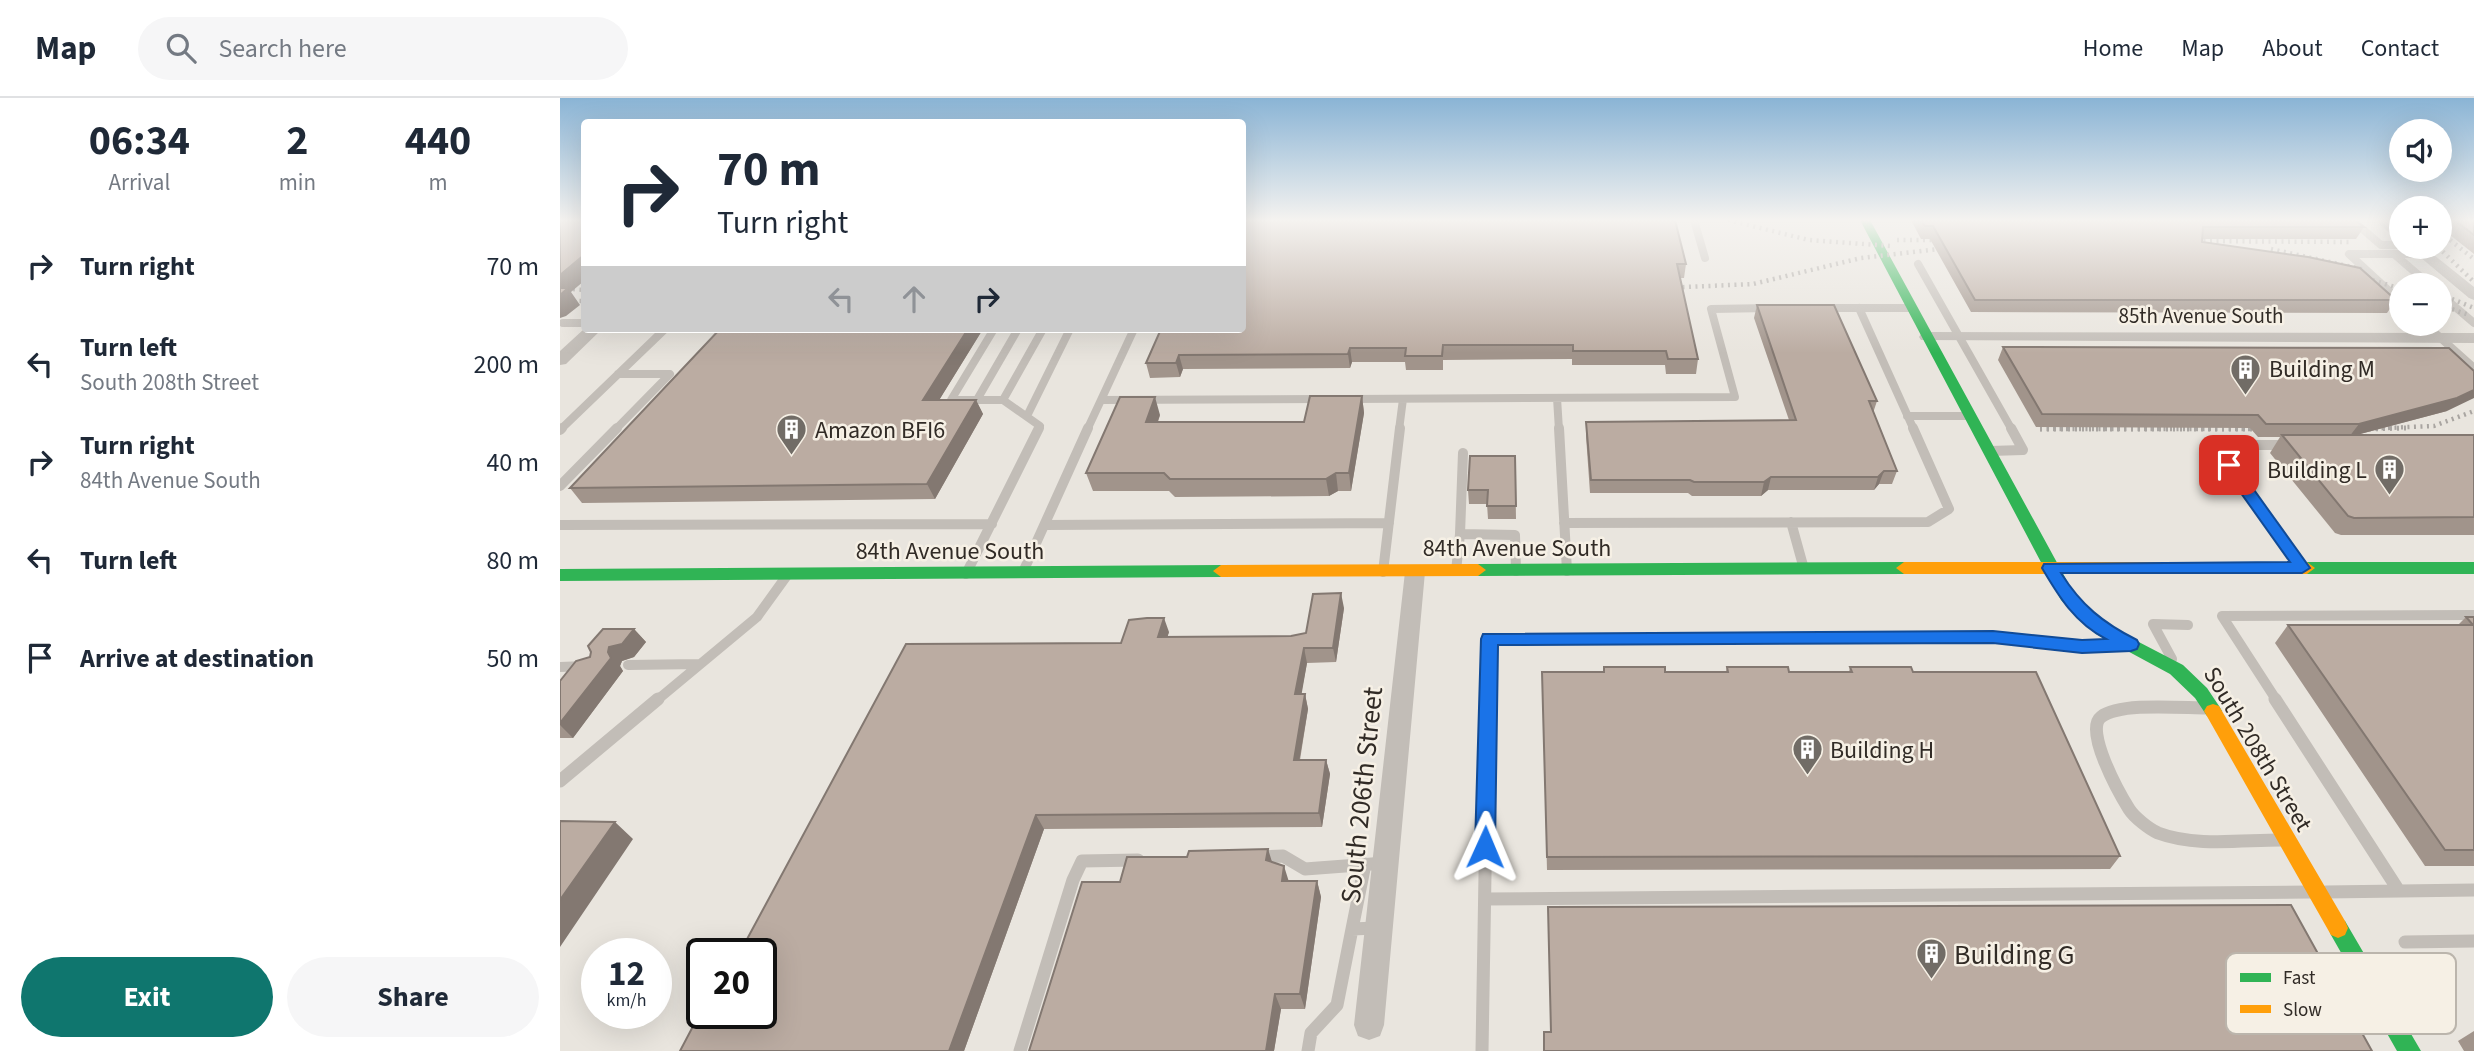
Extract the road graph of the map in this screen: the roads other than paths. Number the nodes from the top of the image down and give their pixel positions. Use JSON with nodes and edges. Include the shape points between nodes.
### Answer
{"nodes":[{"id":1,"x":1889,"y":264,"type":"edge"},
{"id":2,"x":1918,"y":264,"type":"dead end"},
{"id":3,"x":2360,"y":264,"type":"edge"},
{"id":4,"x":2436,"y":264,"type":"edge"},
{"id":5,"x":2389,"y":291,"type":"edge"},
{"id":6,"x":2474,"y":295,"type":"edge"},
{"id":7,"x":2452,"y":304,"type":"edge"},
{"id":8,"x":1818,"y":308,"type":"edge"},
{"id":9,"x":1859,"y":308,"type":"junction"},
{"id":10,"x":1912,"y":308,"type":"junction"},
{"id":11,"x":1778,"y":309,"type":"edge"},
{"id":12,"x":563,"y":323,"type":"dead end"},
{"id":13,"x":581,"y":323,"type":"edge"},
{"id":14,"x":2474,"y":323,"type":"edge"},
{"id":15,"x":588,"y":333,"type":"edge"},
{"id":16,"x":661,"y":333,"type":"edge"},
{"id":17,"x":992,"y":333,"type":"edge"},
{"id":18,"x":1016,"y":333,"type":"edge"},
{"id":19,"x":1041,"y":333,"type":"edge"},
{"id":20,"x":1068,"y":333,"type":"edge"},
{"id":21,"x":1132,"y":333,"type":"edge"},
{"id":22,"x":1927,"y":337,"type":"junction"},
{"id":23,"x":1959,"y":337,"type":"junction"},
{"id":24,"x":2440,"y":338,"type":"junction"},
{"id":25,"x":2474,"y":338,"type":"edge"},
{"id":26,"x":567,"y":347,"type":"edge"},
{"id":27,"x":560,"y":360,"type":"edge"},
{"id":28,"x":2474,"y":368,"type":"edge"},
{"id":29,"x":618,"y":374,"type":"junction"},
{"id":30,"x":978,"y":398,"type":"junction"},
{"id":31,"x":1557,"y":398,"type":"junction"},
{"id":32,"x":1403,"y":399,"type":"junction"},
{"id":33,"x":1003,"y":400,"type":"junction"},
{"id":34,"x":1101,"y":400,"type":"junction"},
{"id":35,"x":1027,"y":416,"type":"junction"},
{"id":36,"x":1907,"y":416,"type":"junction"},
{"id":37,"x":1969,"y":416,"type":"junction"},
{"id":38,"x":560,"y":430,"type":"edge"},
{"id":39,"x":2296,"y":445,"type":"edge"},
{"id":40,"x":1987,"y":451,"type":"junction"},
{"id":41,"x":1463,"y":453,"type":"dead end"},
{"id":42,"x":560,"y":486,"type":"edge"},
{"id":43,"x":1791,"y":522,"type":"junction"},
{"id":44,"x":1389,"y":523,"type":"junction"},
{"id":45,"x":1564,"y":523,"type":"junction"},
{"id":46,"x":992,"y":524,"type":"junction"},
{"id":47,"x":560,"y":525,"type":"edge"},
{"id":48,"x":1045,"y":525,"type":"junction"},
{"id":49,"x":1460,"y":534,"type":"junction"},
{"id":50,"x":2050,"y":568,"type":"junction"},
{"id":51,"x":2302,"y":568,"type":"junction"},
{"id":52,"x":2474,"y":568,"type":"edge"},
{"id":53,"x":1804,"y":569,"type":"junction"},
{"id":54,"x":1456,"y":571,"type":"junction"},
{"id":55,"x":1516,"y":571,"type":"junction"},
{"id":56,"x":1567,"y":571,"type":"junction"},
{"id":57,"x":1383,"y":572,"type":"junction"},
{"id":58,"x":1415,"y":572,"type":"junction"},
{"id":59,"x":966,"y":573,"type":"junction"},
{"id":60,"x":1022,"y":573,"type":"junction"},
{"id":61,"x":788,"y":574,"type":"junction"},
{"id":62,"x":560,"y":575,"type":"edge"},
{"id":63,"x":2474,"y":615,"type":"edge"},
{"id":64,"x":2189,"y":625,"type":"dead end"},
{"id":65,"x":2131,"y":644,"type":"junction"},
{"id":66,"x":700,"y":664,"type":"junction"},
{"id":67,"x":2175,"y":664,"type":"junction"},
{"id":68,"x":628,"y":665,"type":"dead end"},
{"id":69,"x":596,"y":666,"type":"edge"},
{"id":70,"x":560,"y":667,"type":"edge"},
{"id":71,"x":2211,"y":708,"type":"junction"},
{"id":72,"x":560,"y":781,"type":"edge"},
{"id":73,"x":2287,"y":839,"type":"junction"},
{"id":74,"x":1243,"y":857,"type":"edge"},
{"id":75,"x":1149,"y":859,"type":"edge"},
{"id":76,"x":1375,"y":864,"type":"junction"},
{"id":77,"x":2474,"y":890,"type":"edge"},
{"id":78,"x":2399,"y":891,"type":"junction"},
{"id":79,"x":2318,"y":892,"type":"junction"},
{"id":80,"x":1485,"y":899,"type":"junction"},
{"id":81,"x":1379,"y":928,"type":"junction"},
{"id":82,"x":1352,"y":929,"type":"junction"},
{"id":83,"x":2474,"y":941,"type":"edge"},
{"id":84,"x":2405,"y":942,"type":"dead end"},
{"id":85,"x":2353,"y":953,"type":"edge"},
{"id":86,"x":1369,"y":1025,"type":"dead end"},
{"id":87,"x":2400,"y":1034,"type":"edge"},
{"id":88,"x":1020,"y":1051,"type":"edge"},
{"id":89,"x":1308,"y":1051,"type":"edge"},
{"id":90,"x":1482,"y":1051,"type":"edge"},
{"id":91,"x":2410,"y":1051,"type":"edge"}],
"edges":[{"from":1,"to":10,"type":"main road","name":"South 208th Street"},
{"from":2,"to":23,"type":"lane"},
{"from":3,"to":5,"type":"lane"},
{"from":4,"to":6,"type":"street"},
{"from":7,"to":14,"type":"lane"},
{"from":8,"to":9,"type":"lane"},
{"from":9,"to":10,"type":"lane"},
{"from":9,"to":36,"type":"lane"},
{"from":10,"to":22,"type":"main road","name":"South 208th Street"},
{"from":11,"to":31,"type":"lane","via":[[1712,309],[1735,397]]},
{"from":12,"to":13,"type":"lane"},
{"from":15,"to":26,"type":"street"},
{"from":16,"to":29,"type":"lane"},
{"from":17,"to":30,"type":"lane","via":[[951,400]]},
{"from":18,"to":30,"type":"lane"},
{"from":19,"to":33,"type":"lane"},
{"from":20,"to":35,"type":"lane"},
{"from":21,"to":34,"type":"lane"},
{"from":22,"to":23,"type":"street","name":"85th Avenue South"},
{"from":22,"to":37,"type":"main road","name":"South 208th Street"},
{"from":23,"to":24,"type":"street","name":"85th Avenue South"},
{"from":23,"to":40,"type":"lane","via":[[2023,450]]},
{"from":24,"to":25,"type":"street","name":"85th Avenue South"},
{"from":24,"to":28,"type":"lane"},
{"from":26,"to":27,"type":"street"},
{"from":29,"to":38,"type":"lane"},
{"from":29,"to":42,"type":"lane","via":[[670,374]]},
{"from":30,"to":33,"type":"lane"},
{"from":31,"to":32,"type":"lane"},
{"from":31,"to":45,"type":"lane"},
{"from":32,"to":34,"type":"lane"},
{"from":32,"to":44,"type":"lane"},
{"from":33,"to":35,"type":"lane"},
{"from":34,"to":48,"type":"lane"},
{"from":35,"to":46,"type":"lane","via":[[1040,426]]},
{"from":36,"to":37,"type":"lane"},
{"from":36,"to":43,"type":"lane","via":[[1949,509],[1928,522]]},
{"from":37,"to":40,"type":"main road","name":"South 208th Street"},
{"from":39,"to":51,"type":"lane","via":[[2214,445]]},
{"from":40,"to":50,"type":"main road","name":"South 208th Street"},
{"from":41,"to":49,"type":"lane"},
{"from":43,"to":45,"type":"lane"},
{"from":43,"to":53,"type":"lane"},
{"from":44,"to":48,"type":"lane"},
{"from":44,"to":57,"type":"lane"},
{"from":45,"to":56,"type":"lane"},
{"from":46,"to":47,"type":"lane"},
{"from":46,"to":59,"type":"lane"},
{"from":48,"to":60,"type":"lane"},
{"from":49,"to":54,"type":"lane"},
{"from":49,"to":55,"type":"lane","via":[[1515,535]]},
{"from":50,"to":51,"type":"main road","name":"84th Avenue South"},
{"from":50,"to":53,"type":"main road","name":"84th Avenue South"},
{"from":50,"to":65,"type":"main road","name":"South 208th Street","via":[[2081,613]]},
{"from":51,"to":52,"type":"main road","name":"84th Avenue South"},
{"from":53,"to":56,"type":"main road","name":"84th Avenue South"},
{"from":54,"to":55,"type":"main road","name":"84th Avenue South"},
{"from":54,"to":58,"type":"main road","name":"84th Avenue South"},
{"from":55,"to":56,"type":"main road","name":"84th Avenue South"},
{"from":57,"to":58,"type":"main road","name":"84th Avenue South"},
{"from":57,"to":60,"type":"main road","name":"84th Avenue South"},
{"from":58,"to":76,"type":"street","name":"South 206th Street"},
{"from":59,"to":60,"type":"main road","name":"84th Avenue South"},
{"from":59,"to":61,"type":"main road","name":"84th Avenue South"},
{"from":61,"to":62,"type":"main road","name":"84th Avenue South"},
{"from":61,"to":66,"type":"lane","via":[[757,617]]},
{"from":63,"to":78,"type":"lane","via":[[2222,616]]},
{"from":64,"to":67,"type":"lane","via":[[2153,624]]},
{"from":65,"to":67,"type":"main road","name":"South 208th Street"},
{"from":65,"to":80,"type":"lane","via":[[2082,646],[1993,637],[1489,639]]},
{"from":66,"to":68,"type":"lane"},
{"from":66,"to":72,"type":"lane"},
{"from":67,"to":71,"type":"main road","name":"South 208th Street"},
{"from":69,"to":70,"type":"lane"},
{"from":71,"to":73,"type":"main road","name":"South 208th Street"},
{"from":71,"to":73,"type":"lane","via":[[2114,709],[2099,718],[2096,741],[2130,811],[2155,832],[2182,840]]},
{"from":73,"to":79,"type":"main road","name":"South 208th Street"},
{"from":74,"to":76,"type":"lane","via":[[1283,856],[1305,869]]},
{"from":75,"to":88,"type":"lane","via":[[1082,861]]},
{"from":76,"to":81,"type":"street","name":"South 206th Street"},
{"from":76,"to":82,"type":"lane"},
{"from":77,"to":78,"type":"lane"},
{"from":78,"to":79,"type":"lane"},
{"from":79,"to":80,"type":"lane"},
{"from":79,"to":85,"type":"main road","name":"South 208th Street"},
{"from":80,"to":90,"type":"lane"},
{"from":81,"to":82,"type":"lane"},
{"from":81,"to":86,"type":"street","name":"South 206th Street"},
{"from":82,"to":89,"type":"lane","via":[[1337,1006],[1311,1033]]},
{"from":83,"to":84,"type":"lane"},
{"from":87,"to":91,"type":"main road","name":"South 208th Street"}]}
